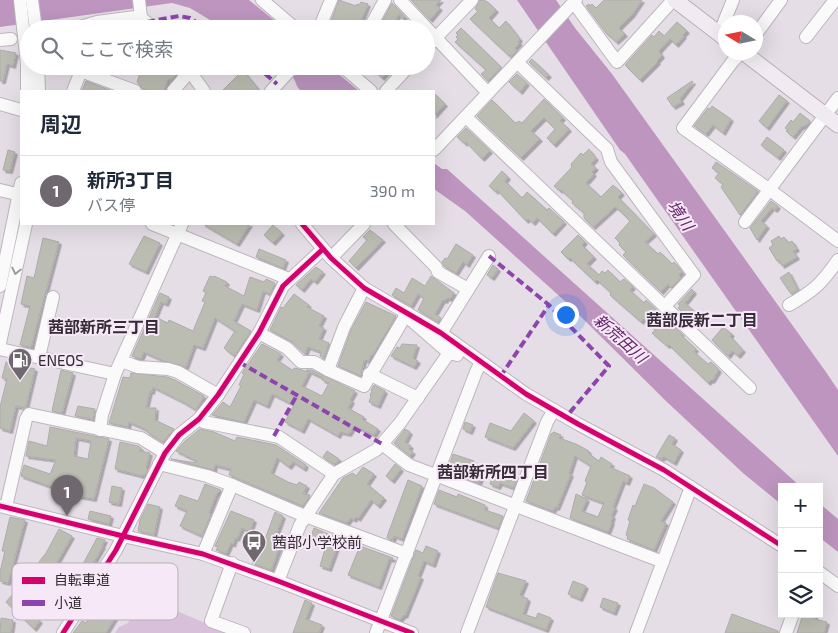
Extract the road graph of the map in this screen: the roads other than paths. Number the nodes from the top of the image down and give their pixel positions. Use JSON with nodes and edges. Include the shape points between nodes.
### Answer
{"nodes":[{"id":1,"x":20,"y":0,"type":"edge"},
{"id":2,"x":32,"y":0,"type":"edge"},
{"id":3,"x":262,"y":0,"type":"edge"},
{"id":4,"x":331,"y":0,"type":"edge"},
{"id":5,"x":385,"y":0,"type":"edge"},
{"id":6,"x":400,"y":0,"type":"edge"},
{"id":7,"x":472,"y":0,"type":"edge"},
{"id":8,"x":676,"y":0,"type":"edge"},
{"id":9,"x":733,"y":0,"type":"edge"},
{"id":10,"x":781,"y":0,"type":"edge"},
{"id":11,"x":835,"y":0,"type":"edge"},
{"id":12,"x":574,"y":3,"type":"edge"},
{"id":13,"x":140,"y":10,"type":"edge"},
{"id":14,"x":727,"y":15,"type":"edge"},
{"id":15,"x":28,"y":20,"type":"edge"},
{"id":16,"x":32,"y":20,"type":"edge"},
{"id":17,"x":120,"y":20,"type":"edge"},
{"id":18,"x":148,"y":20,"type":"edge"},
{"id":19,"x":285,"y":20,"type":"edge"},
{"id":20,"x":323,"y":20,"type":"edge"},
{"id":21,"x":374,"y":20,"type":"edge"},
{"id":22,"x":414,"y":20,"type":"edge"},
{"id":23,"x":763,"y":24,"type":"edge"},
{"id":24,"x":718,"y":34,"type":"edge"},
{"id":25,"x":806,"y":37,"type":"dead end"},
{"id":26,"x":435,"y":39,"type":"edge"},
{"id":27,"x":435,"y":47,"type":"edge"},
{"id":28,"x":734,"y":60,"type":"edge"},
{"id":29,"x":752,"y":60,"type":"edge"},
{"id":30,"x":518,"y":63,"type":"junction"},
{"id":31,"x":27,"y":75,"type":"edge"},
{"id":32,"x":38,"y":75,"type":"edge"},
{"id":33,"x":79,"y":75,"type":"edge"},
{"id":34,"x":98,"y":75,"type":"edge"},
{"id":35,"x":184,"y":75,"type":"edge"},
{"id":36,"x":192,"y":75,"type":"edge"},
{"id":37,"x":286,"y":75,"type":"edge"},
{"id":38,"x":354,"y":75,"type":"edge"},
{"id":39,"x":401,"y":75,"type":"edge"},
{"id":40,"x":27,"y":90,"type":"edge"},
{"id":41,"x":39,"y":90,"type":"edge"},
{"id":42,"x":73,"y":90,"type":"edge"},
{"id":43,"x":133,"y":90,"type":"edge"},
{"id":44,"x":174,"y":90,"type":"edge"},
{"id":45,"x":203,"y":90,"type":"edge"},
{"id":46,"x":272,"y":90,"type":"edge"},
{"id":47,"x":370,"y":90,"type":"edge"},
{"id":48,"x":387,"y":90,"type":"edge"},
{"id":49,"x":488,"y":93,"type":"junction"},
{"id":50,"x":838,"y":98,"type":"edge"},
{"id":51,"x":0,"y":104,"type":"edge"},
{"id":52,"x":20,"y":110,"type":"edge"},
{"id":53,"x":826,"y":116,"type":"junction"},
{"id":54,"x":466,"y":117,"type":"junction"},
{"id":55,"x":838,"y":125,"type":"edge"},
{"id":56,"x":435,"y":147,"type":"edge"},
{"id":57,"x":0,"y":190,"type":"edge"},
{"id":58,"x":770,"y":190,"type":"junction"},
{"id":59,"x":20,"y":191,"type":"edge"},
{"id":60,"x":20,"y":196,"type":"edge"},
{"id":61,"x":745,"y":222,"type":"dead end"},
{"id":62,"x":26,"y":225,"type":"edge"},
{"id":63,"x":157,"y":225,"type":"edge"},
{"id":64,"x":303,"y":225,"type":"edge"},
{"id":65,"x":363,"y":225,"type":"edge"},
{"id":66,"x":395,"y":225,"type":"edge"},
{"id":67,"x":179,"y":229,"type":"edge"},
{"id":68,"x":838,"y":241,"type":"edge"},
{"id":69,"x":327,"y":253,"type":"junction"},
{"id":70,"x":489,"y":256,"type":"dead end"},
{"id":71,"x":838,"y":260,"type":"edge"},
{"id":72,"x":289,"y":279,"type":"junction"},
{"id":73,"x":0,"y":286,"type":"edge"},
{"id":74,"x":364,"y":288,"type":"junction"},
{"id":75,"x":468,"y":289,"type":"junction"},
{"id":76,"x":53,"y":298,"type":"dead end"},
{"id":77,"x":789,"y":305,"type":"dead end"},
{"id":78,"x":665,"y":306,"type":"junction"},
{"id":79,"x":407,"y":313,"type":"junction"},
{"id":80,"x":259,"y":333,"type":"junction"},
{"id":81,"x":441,"y":333,"type":"junction"},
{"id":82,"x":0,"y":343,"type":"edge"},
{"id":83,"x":0,"y":349,"type":"edge"},
{"id":84,"x":449,"y":353,"type":"junction"},
{"id":85,"x":38,"y":357,"type":"junction"},
{"id":86,"x":476,"y":358,"type":"junction"},
{"id":87,"x":121,"y":360,"type":"junction"},
{"id":88,"x":328,"y":370,"type":"junction"},
{"id":89,"x":114,"y":374,"type":"junction"},
{"id":90,"x":369,"y":374,"type":"junction"},
{"id":91,"x":750,"y":388,"type":"dead end"},
{"id":92,"x":218,"y":395,"type":"junction"},
{"id":93,"x":418,"y":398,"type":"junction"},
{"id":94,"x":554,"y":410,"type":"junction"},
{"id":95,"x":199,"y":419,"type":"junction"},
{"id":96,"x":100,"y":430,"type":"junction"},
{"id":97,"x":382,"y":444,"type":"junction"},
{"id":98,"x":162,"y":458,"type":"junction"},
{"id":99,"x":334,"y":474,"type":"junction"},
{"id":100,"x":436,"y":475,"type":"junction"},
{"id":101,"x":232,"y":485,"type":"junction"},
{"id":102,"x":691,"y":487,"type":"junction"},
{"id":103,"x":514,"y":505,"type":"junction"},
{"id":104,"x":3,"y":506,"type":"edge"},
{"id":105,"x":305,"y":516,"type":"junction"},
{"id":106,"x":123,"y":536,"type":"junction"},
{"id":107,"x":778,"y":543,"type":"edge"},
{"id":108,"x":203,"y":554,"type":"junction"},
{"id":109,"x":407,"y":554,"type":"junction"},
{"id":110,"x":663,"y":562,"type":"junction"},
{"id":111,"x":106,"y":563,"type":"edge"},
{"id":112,"x":232,"y":563,"type":"junction"},
{"id":113,"x":820,"y":573,"type":"edge"},
{"id":114,"x":278,"y":581,"type":"junction"},
{"id":115,"x":838,"y":586,"type":"edge"},
{"id":116,"x":792,"y":618,"type":"edge"},
{"id":117,"x":71,"y":620,"type":"edge"},
{"id":118,"x":379,"y":627,"type":"edge"},
{"id":119,"x":63,"y":633,"type":"edge"},
{"id":120,"x":244,"y":633,"type":"edge"},
{"id":121,"x":412,"y":633,"type":"edge"},
{"id":122,"x":467,"y":633,"type":"edge"},
{"id":123,"x":636,"y":633,"type":"edge"},
{"id":124,"x":786,"y":633,"type":"edge"}],
"edges":[{"from":1,"to":15,"type":"street"},
{"from":2,"to":16,"type":"street"},
{"from":3,"to":19,"type":"street"},
{"from":4,"to":20,"type":"street"},
{"from":5,"to":21,"type":"street"},
{"from":6,"to":22,"type":"street"},
{"from":7,"to":26,"type":"street"},
{"from":8,"to":12,"type":"street","via":[[616,62]]},
{"from":8,"to":24,"type":"main road"},
{"from":9,"to":14,"type":"street"},
{"from":10,"to":23,"type":"street"},
{"from":11,"to":25,"type":"street"},
{"from":12,"to":30,"type":"street"},
{"from":13,"to":17,"type":"street","via":[[135,17]]},
{"from":13,"to":18,"type":"street"},
{"from":27,"to":49,"type":"street"},
{"from":28,"to":58,"type":"street","via":[[683,128]]},
{"from":29,"to":53,"type":"main road"},
{"from":30,"to":49,"type":"street"},
{"from":30,"to":78,"type":"street","via":[[607,149],[610,162],[694,275]]},
{"from":31,"to":40,"type":"street"},
{"from":32,"to":41,"type":"street"},
{"from":33,"to":42,"type":"street"},
{"from":34,"to":43,"type":"street"},
{"from":35,"to":44,"type":"street"},
{"from":36,"to":45,"type":"street"},
{"from":37,"to":46,"type":"street"},
{"from":38,"to":47,"type":"street"},
{"from":39,"to":48,"type":"street"},
{"from":49,"to":54,"type":"street"},
{"from":50,"to":53,"type":"street"},
{"from":51,"to":52,"type":"street"},
{"from":53,"to":55,"type":"main road"},
{"from":53,"to":58,"type":"street"},
{"from":54,"to":56,"type":"street"},
{"from":54,"to":78,"type":"street"},
{"from":57,"to":59,"type":"street"},
{"from":58,"to":61,"type":"street"},
{"from":58,"to":68,"type":"street"},
{"from":60,"to":73,"type":"street"},
{"from":62,"to":82,"type":"street","one_way":true},
{"from":63,"to":67,"type":"street"},
{"from":64,"to":69,"type":"street"},
{"from":65,"to":69,"type":"street"},
{"from":66,"to":75,"type":"street","via":[[438,272]]},
{"from":67,"to":72,"type":"street"},
{"from":67,"to":87,"type":"street"},
{"from":69,"to":72,"type":"street"},
{"from":69,"to":74,"type":"street"},
{"from":70,"to":75,"type":"street"},
{"from":71,"to":77,"type":"street","via":[[823,281]]},
{"from":72,"to":80,"type":"street"},
{"from":74,"to":79,"type":"street"},
{"from":74,"to":88,"type":"street","via":[[344,327]]},
{"from":75,"to":81,"type":"street"},
{"from":76,"to":85,"type":"street"},
{"from":78,"to":91,"type":"street"},
{"from":79,"to":81,"type":"street"},
{"from":79,"to":84,"type":"street"},
{"from":79,"to":90,"type":"street"},
{"from":80,"to":88,"type":"street","via":[[286,348],[301,362],[314,362]]},
{"from":80,"to":92,"type":"street"},
{"from":81,"to":86,"type":"street"},
{"from":83,"to":85,"type":"street"},
{"from":84,"to":86,"type":"street"},
{"from":84,"to":93,"type":"street"},
{"from":85,"to":89,"type":"street"},
{"from":86,"to":94,"type":"street"},
{"from":86,"to":100,"type":"street","via":[[476,372]]},
{"from":87,"to":89,"type":"street"},
{"from":87,"to":92,"type":"street","via":[[138,367],[178,372]]},
{"from":88,"to":90,"type":"street","via":[[364,386]]},
{"from":89,"to":96,"type":"street"},
{"from":90,"to":93,"type":"street"},
{"from":92,"to":95,"type":"street"},
{"from":93,"to":97,"type":"street"},
{"from":94,"to":102,"type":"street"},
{"from":94,"to":103,"type":"street"},
{"from":95,"to":98,"type":"street","via":[[179,435]]},
{"from":95,"to":99,"type":"street","via":[[279,437]]},
{"from":96,"to":98,"type":"street","via":[[141,438]]},
{"from":96,"to":104,"type":"street","via":[[29,414]]},
{"from":97,"to":99,"type":"street"},
{"from":97,"to":100,"type":"street","via":[[409,465]]},
{"from":98,"to":101,"type":"street"},
{"from":98,"to":106,"type":"street"},
{"from":99,"to":105,"type":"street"},
{"from":100,"to":103,"type":"street"},
{"from":100,"to":109,"type":"street"},
{"from":101,"to":105,"type":"street"},
{"from":101,"to":108,"type":"street"},
{"from":102,"to":107,"type":"street"},
{"from":102,"to":110,"type":"street"},
{"from":103,"to":110,"type":"street"},
{"from":103,"to":122,"type":"street"},
{"from":104,"to":106,"type":"street"},
{"from":105,"to":109,"type":"street"},
{"from":105,"to":114,"type":"street"},
{"from":106,"to":108,"type":"street"},
{"from":106,"to":111,"type":"street"},
{"from":108,"to":112,"type":"street"},
{"from":109,"to":118,"type":"street"},
{"from":110,"to":123,"type":"street"},
{"from":112,"to":114,"type":"street"},
{"from":112,"to":120,"type":"street","via":[[211,621]]},
{"from":113,"to":115,"type":"street"},
{"from":114,"to":118,"type":"street"},
{"from":116,"to":124,"type":"street"},
{"from":117,"to":119,"type":"street"},
{"from":118,"to":121,"type":"street"}]}
